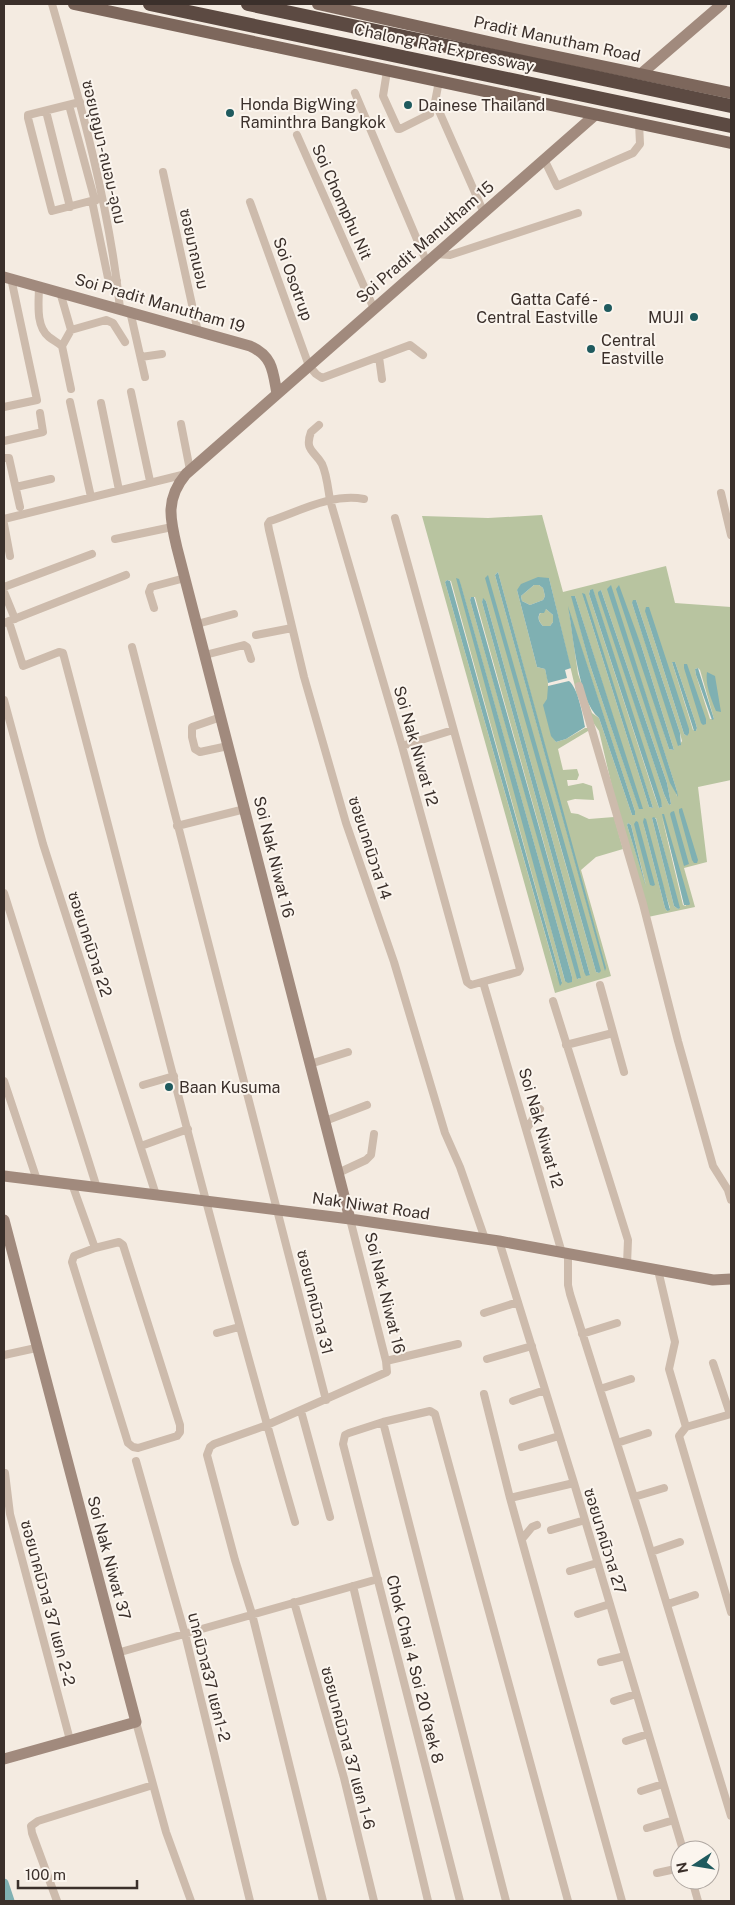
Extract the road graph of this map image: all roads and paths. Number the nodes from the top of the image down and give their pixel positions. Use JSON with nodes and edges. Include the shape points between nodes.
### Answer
{"nodes":[{"id":1,"x":52,"y":4,"type":"edge"},
{"id":2,"x":74,"y":4,"type":"edge"},
{"id":3,"x":150,"y":4,"type":"edge"},
{"id":4,"x":248,"y":4,"type":"edge"},
{"id":5,"x":318,"y":4,"type":"edge"},
{"id":6,"x":722,"y":4,"type":"edge"},
{"id":7,"x":387,"y":71,"type":"junction"},
{"id":8,"x":642,"y":73,"type":"junction"},
{"id":9,"x":439,"y":81,"type":"junction"},
{"id":10,"x":355,"y":93,"type":"dead end"},
{"id":11,"x":731,"y":93,"type":"edge"},
{"id":12,"x":80,"y":102,"type":"junction"},
{"id":13,"x":69,"y":105,"type":"junction"},
{"id":14,"x":731,"y":106,"type":"edge"},
{"id":15,"x":46,"y":111,"type":"junction"},
{"id":16,"x":430,"y":114,"type":"dead end"},
{"id":17,"x":595,"y":114,"type":"junction"},
{"id":18,"x":639,"y":123,"type":"junction"},
{"id":19,"x":731,"y":126,"type":"edge"},
{"id":20,"x":297,"y":135,"type":"dead end"},
{"id":21,"x":731,"y":143,"type":"edge"},
{"id":22,"x":544,"y":159,"type":"junction"},
{"id":23,"x":162,"y":172,"type":"dead end"},
{"id":24,"x":96,"y":200,"type":"junction"},
{"id":25,"x":250,"y":202,"type":"dead end"},
{"id":26,"x":70,"y":207,"type":"junction"},
{"id":27,"x":578,"y":212,"type":"dead end"},
{"id":28,"x":484,"y":213,"type":"junction"},
{"id":29,"x":436,"y":254,"type":"junction"},
{"id":30,"x":426,"y":263,"type":"junction"},
{"id":31,"x":7,"y":278,"type":"edge"},
{"id":32,"x":39,"y":286,"type":"junction"},
{"id":33,"x":60,"y":292,"type":"junction"},
{"id":34,"x":374,"y":309,"type":"junction"},
{"id":35,"x":125,"y":310,"type":"junction"},
{"id":36,"x":71,"y":330,"type":"junction"},
{"id":37,"x":198,"y":332,"type":"junction"},
{"id":38,"x":125,"y":342,"type":"dead end"},
{"id":39,"x":62,"y":346,"type":"junction"},
{"id":40,"x":162,"y":354,"type":"dead end"},
{"id":41,"x":423,"y":355,"type":"dead end"},
{"id":42,"x":141,"y":357,"type":"junction"},
{"id":43,"x":379,"y":357,"type":"junction"},
{"id":44,"x":309,"y":366,"type":"junction"},
{"id":45,"x":146,"y":377,"type":"dead end"},
{"id":46,"x":382,"y":379,"type":"dead end"},
{"id":47,"x":71,"y":389,"type":"dead end"},
{"id":48,"x":131,"y":392,"type":"dead end"},
{"id":49,"x":277,"y":394,"type":"junction"},
{"id":50,"x":70,"y":402,"type":"dead end"},
{"id":51,"x":101,"y":402,"type":"dead end"},
{"id":52,"x":4,"y":407,"type":"edge"},
{"id":53,"x":40,"y":413,"type":"dead end"},
{"id":54,"x":180,"y":424,"type":"dead end"},
{"id":55,"x":319,"y":425,"type":"dead end"},
{"id":56,"x":4,"y":441,"type":"edge"},
{"id":57,"x":4,"y":458,"type":"edge"},
{"id":58,"x":188,"y":472,"type":"junction"},
{"id":59,"x":51,"y":479,"type":"dead end"},
{"id":60,"x":150,"y":481,"type":"junction"},
{"id":61,"x":16,"y":487,"type":"junction"},
{"id":62,"x":119,"y":490,"type":"junction"},
{"id":63,"x":721,"y":493,"type":"dead end"},
{"id":64,"x":91,"y":497,"type":"junction"},
{"id":65,"x":364,"y":499,"type":"dead end"},
{"id":66,"x":330,"y":500,"type":"junction"},
{"id":67,"x":20,"y":507,"type":"dead end"},
{"id":68,"x":395,"y":518,"type":"dead end"},
{"id":69,"x":4,"y":519,"type":"edge"},
{"id":70,"x":4,"y":524,"type":"edge"},
{"id":71,"x":172,"y":527,"type":"junction"},
{"id":72,"x":731,"y":534,"type":"edge"},
{"id":73,"x":115,"y":539,"type":"dead end"},
{"id":74,"x":92,"y":554,"type":"dead end"},
{"id":75,"x":10,"y":556,"type":"dead end"},
{"id":76,"x":126,"y":575,"type":"dead end"},
{"id":77,"x":185,"y":578,"type":"junction"},
{"id":78,"x":4,"y":588,"type":"edge"},
{"id":79,"x":4,"y":592,"type":"edge"},
{"id":80,"x":154,"y":608,"type":"dead end"},
{"id":81,"x":234,"y":614,"type":"dead end"},
{"id":82,"x":9,"y":621,"type":"edge"},
{"id":83,"x":197,"y":624,"type":"junction"},
{"id":84,"x":292,"y":628,"type":"junction"},
{"id":85,"x":256,"y":635,"type":"dead end"},
{"id":86,"x":132,"y":647,"type":"dead end"},
{"id":87,"x":205,"y":655,"type":"junction"},
{"id":88,"x":251,"y":659,"type":"dead end"},
{"id":89,"x":580,"y":686,"type":"dead end"},
{"id":90,"x":4,"y":700,"type":"edge"},
{"id":91,"x":221,"y":718,"type":"junction"},
{"id":92,"x":453,"y":730,"type":"junction"},
{"id":93,"x":228,"y":746,"type":"junction"},
{"id":94,"x":402,"y":746,"type":"junction"},
{"id":95,"x":245,"y":809,"type":"junction"},
{"id":96,"x":177,"y":826,"type":"junction"},
{"id":97,"x":4,"y":893,"type":"edge"},
{"id":98,"x":483,"y":982,"type":"junction"},
{"id":99,"x":600,"y":985,"type":"dead end"},
{"id":100,"x":553,"y":1001,"type":"dead end"},
{"id":101,"x":613,"y":1032,"type":"junction"},
{"id":102,"x":566,"y":1045,"type":"junction"},
{"id":103,"x":348,"y":1052,"type":"dead end"},
{"id":104,"x":310,"y":1064,"type":"junction"},
{"id":105,"x":624,"y":1072,"type":"dead end"},
{"id":106,"x":174,"y":1076,"type":"junction"},
{"id":107,"x":4,"y":1081,"type":"edge"},
{"id":108,"x":143,"y":1086,"type":"dead end"},
{"id":109,"x":367,"y":1105,"type":"dead end"},
{"id":110,"x":540,"y":1109,"type":"dead end"},
{"id":111,"x":325,"y":1121,"type":"junction"},
{"id":112,"x":527,"y":1128,"type":"junction"},
{"id":113,"x":188,"y":1129,"type":"junction"},
{"id":114,"x":374,"y":1134,"type":"dead end"},
{"id":115,"x":140,"y":1146,"type":"junction"},
{"id":116,"x":338,"y":1173,"type":"junction"},
{"id":117,"x":4,"y":1176,"type":"edge"},
{"id":118,"x":37,"y":1180,"type":"junction"},
{"id":119,"x":72,"y":1184,"type":"junction"},
{"id":120,"x":97,"y":1188,"type":"junction"},
{"id":121,"x":156,"y":1195,"type":"junction"},
{"id":122,"x":731,"y":1200,"type":"edge"},
{"id":123,"x":206,"y":1201,"type":"junction"},
{"id":124,"x":278,"y":1210,"type":"junction"},
{"id":125,"x":350,"y":1219,"type":"junction"},
{"id":126,"x":4,"y":1220,"type":"edge"},
{"id":127,"x":485,"y":1239,"type":"junction"},
{"id":128,"x":499,"y":1242,"type":"junction"},
{"id":129,"x":95,"y":1248,"type":"junction"},
{"id":130,"x":565,"y":1253,"type":"junction"},
{"id":131,"x":628,"y":1264,"type":"junction"},
{"id":132,"x":658,"y":1270,"type":"junction"},
{"id":133,"x":731,"y":1280,"type":"edge"},
{"id":134,"x":518,"y":1302,"type":"junction"},
{"id":135,"x":484,"y":1313,"type":"dead end"},
{"id":136,"x":617,"y":1323,"type":"dead end"},
{"id":137,"x":239,"y":1327,"type":"junction"},
{"id":138,"x":217,"y":1333,"type":"dead end"},
{"id":139,"x":582,"y":1334,"type":"junction"},
{"id":140,"x":458,"y":1344,"type":"dead end"},
{"id":141,"x":532,"y":1346,"type":"junction"},
{"id":142,"x":36,"y":1348,"type":"junction"},
{"id":143,"x":4,"y":1355,"type":"edge"},
{"id":144,"x":487,"y":1359,"type":"dead end"},
{"id":145,"x":713,"y":1363,"type":"dead end"},
{"id":146,"x":387,"y":1364,"type":"junction"},
{"id":147,"x":631,"y":1379,"type":"dead end"},
{"id":148,"x":600,"y":1389,"type":"junction"},
{"id":149,"x":546,"y":1390,"type":"junction"},
{"id":150,"x":484,"y":1394,"type":"dead end"},
{"id":151,"x":326,"y":1400,"type":"junction"},
{"id":152,"x":513,"y":1401,"type":"dead end"},
{"id":153,"x":301,"y":1411,"type":"junction"},
{"id":154,"x":730,"y":1414,"type":"edge"},
{"id":155,"x":383,"y":1422,"type":"junction"},
{"id":156,"x":267,"y":1425,"type":"junction"},
{"id":157,"x":686,"y":1427,"type":"junction"},
{"id":158,"x":648,"y":1433,"type":"dead end"},
{"id":159,"x":559,"y":1436,"type":"junction"},
{"id":160,"x":617,"y":1443,"type":"junction"},
{"id":161,"x":522,"y":1448,"type":"dead end"},
{"id":162,"x":136,"y":1461,"type":"dead end"},
{"id":163,"x":5,"y":1473,"type":"dead end"},
{"id":164,"x":574,"y":1483,"type":"junction"},
{"id":165,"x":664,"y":1488,"type":"dead end"},
{"id":166,"x":634,"y":1497,"type":"junction"},
{"id":167,"x":510,"y":1498,"type":"junction"},
{"id":168,"x":330,"y":1518,"type":"dead end"},
{"id":169,"x":585,"y":1520,"type":"junction"},
{"id":170,"x":295,"y":1522,"type":"dead end"},
{"id":171,"x":537,"y":1525,"type":"dead end"},
{"id":172,"x":550,"y":1530,"type":"dead end"},
{"id":173,"x":522,"y":1539,"type":"junction"},
{"id":174,"x":680,"y":1542,"type":"dead end"},
{"id":175,"x":651,"y":1552,"type":"junction"},
{"id":176,"x":597,"y":1563,"type":"junction"},
{"id":177,"x":570,"y":1572,"type":"dead end"},
{"id":178,"x":378,"y":1580,"type":"junction"},
{"id":179,"x":353,"y":1586,"type":"junction"},
{"id":180,"x":695,"y":1595,"type":"dead end"},
{"id":181,"x":294,"y":1602,"type":"junction"},
{"id":182,"x":610,"y":1604,"type":"junction"},
{"id":183,"x":668,"y":1604,"type":"junction"},
{"id":184,"x":731,"y":1612,"type":"edge"},
{"id":185,"x":252,"y":1614,"type":"junction"},
{"id":186,"x":578,"y":1614,"type":"dead end"},
{"id":187,"x":185,"y":1634,"type":"junction"},
{"id":188,"x":117,"y":1653,"type":"junction"},
{"id":189,"x":625,"y":1656,"type":"junction"},
{"id":190,"x":601,"y":1662,"type":"dead end"},
{"id":191,"x":636,"y":1694,"type":"junction"},
{"id":192,"x":614,"y":1701,"type":"dead end"},
{"id":193,"x":136,"y":1722,"type":"junction"},
{"id":194,"x":648,"y":1734,"type":"junction"},
{"id":195,"x":70,"y":1740,"type":"junction"},
{"id":196,"x":626,"y":1741,"type":"dead end"},
{"id":197,"x":4,"y":1756,"type":"edge"},
{"id":198,"x":663,"y":1784,"type":"junction"},
{"id":199,"x":153,"y":1785,"type":"junction"},
{"id":200,"x":641,"y":1791,"type":"dead end"},
{"id":201,"x":731,"y":1816,"type":"edge"},
{"id":202,"x":674,"y":1820,"type":"junction"},
{"id":203,"x":647,"y":1828,"type":"dead end"},
{"id":204,"x":680,"y":1840,"type":"edge"},
{"id":205,"x":670,"y":1870,"type":"edge"},
{"id":206,"x":657,"y":1873,"type":"dead end"},
{"id":207,"x":57,"y":1901,"type":"edge"},
{"id":208,"x":190,"y":1901,"type":"edge"},
{"id":209,"x":250,"y":1901,"type":"edge"},
{"id":210,"x":323,"y":1901,"type":"edge"},
{"id":211,"x":374,"y":1901,"type":"edge"},
{"id":212,"x":428,"y":1901,"type":"edge"},
{"id":213,"x":460,"y":1901,"type":"edge"},
{"id":214,"x":506,"y":1901,"type":"edge"},
{"id":215,"x":568,"y":1901,"type":"edge"},
{"id":216,"x":622,"y":1901,"type":"edge"}],
"edges":[{"from":1,"to":12,"type":"street","name":"ซอยบุญมา-ถนอม-อุดม"},
{"from":2,"to":7,"type":"main road"},
{"from":3,"to":19,"type":"highway","name":"Chalong Rat Expressway"},
{"from":4,"to":14,"type":"highway","name":"Chalong Rat Expressway"},
{"from":5,"to":8,"type":"main road","name":"Pradit Manutham Road"},
{"from":6,"to":8,"type":"street"},
{"from":7,"to":9,"type":"main road"},
{"from":7,"to":16,"type":"street","via":[[383,96],[398,128]]},
{"from":8,"to":11,"type":"main road","name":"Pradit Manutham Road"},
{"from":9,"to":17,"type":"main road"},
{"from":9,"to":28,"type":"street","via":[[435,102]]},
{"from":10,"to":30,"type":"street"},
{"from":12,"to":13,"type":"street"},
{"from":12,"to":24,"type":"street","name":"ซอยบุญมา-ถนอม-อุดม"},
{"from":13,"to":15,"type":"street"},
{"from":13,"to":24,"type":"street"},
{"from":15,"to":26,"type":"street"},
{"from":15,"to":26,"type":"street","via":[[28,115],[28,118],[52,211]]},
{"from":17,"to":18,"type":"main road"},
{"from":17,"to":22,"type":"street","name":"Soi Pradit Manutham 15"},
{"from":18,"to":21,"type":"main road"},
{"from":18,"to":22,"type":"street","via":[[640,144],[632,153],[557,186]]},
{"from":20,"to":34,"type":"street","name":"Soi Chomphu Nit"},
{"from":22,"to":28,"type":"street","name":"Soi Pradit Manutham 15"},
{"from":23,"to":37,"type":"street","name":"ซอยมาถนอม"},
{"from":24,"to":26,"type":"street"},
{"from":24,"to":35,"type":"street","via":[[108,278],[117,282]]},
{"from":25,"to":44,"type":"street","name":"Soi Osotrup"},
{"from":27,"to":29,"type":"street","via":[[450,255]]},
{"from":28,"to":29,"type":"street","name":"Soi Pradit Manutham 15"},
{"from":29,"to":30,"type":"street","name":"Soi Pradit Manutham 15"},
{"from":30,"to":34,"type":"street","name":"Soi Pradit Manutham 15"},
{"from":31,"to":32,"type":"street","name":"Soi Pradit Manutham 19"},
{"from":31,"to":52,"type":"street","via":[[37,400]]},
{"from":32,"to":33,"type":"street","name":"Soi Pradit Manutham 19"},
{"from":32,"to":39,"type":"street","via":[[42,324],[48,336]]},
{"from":33,"to":35,"type":"street","name":"Soi Pradit Manutham 19"},
{"from":33,"to":36,"type":"street"},
{"from":34,"to":44,"type":"street","name":"Soi Pradit Manutham 15"},
{"from":35,"to":37,"type":"street","name":"Soi Pradit Manutham 19"},
{"from":35,"to":42,"type":"street"},
{"from":36,"to":38,"type":"street","via":[[106,320],[112,323]]},
{"from":36,"to":39,"type":"street"},
{"from":37,"to":49,"type":"street","name":"Soi Pradit Manutham 19","via":[[260,350],[272,367]]},
{"from":39,"to":47,"type":"street"},
{"from":40,"to":42,"type":"street"},
{"from":41,"to":43,"type":"street","via":[[410,345]]},
{"from":42,"to":45,"type":"street"},
{"from":43,"to":44,"type":"street","via":[[322,378]]},
{"from":43,"to":46,"type":"street"},
{"from":44,"to":49,"type":"street","name":"Soi Pradit Manutham 15"},
{"from":48,"to":60,"type":"street"},
{"from":49,"to":58,"type":"street","name":"Soi Nak Niwat 16"},
{"from":50,"to":64,"type":"street"},
{"from":51,"to":62,"type":"street"},
{"from":53,"to":56,"type":"street","via":[[44,432]]},
{"from":54,"to":58,"type":"street"},
{"from":55,"to":66,"type":"street","name":"Soi Nak Niwat 12","via":[[308,439],[311,451],[322,465]]},
{"from":57,"to":61,"type":"street","via":[[9,458]]},
{"from":58,"to":60,"type":"street"},
{"from":58,"to":71,"type":"street","name":"Soi Nak Niwat 16","via":[[172,495]]},
{"from":59,"to":61,"type":"street"},
{"from":60,"to":62,"type":"street"},
{"from":61,"to":67,"type":"street"},
{"from":62,"to":64,"type":"street"},
{"from":63,"to":72,"type":"street"},
{"from":64,"to":69,"type":"street"},
{"from":65,"to":66,"type":"street","via":[[350,496]]},
{"from":66,"to":84,"type":"street","name":"ซอยนาคนิวาส 14","via":[[268,524]]},
{"from":66,"to":94,"type":"street","name":"Soi Nak Niwat 12"},
{"from":68,"to":92,"type":"street"},
{"from":70,"to":75,"type":"street"},
{"from":71,"to":73,"type":"street"},
{"from":71,"to":77,"type":"street","name":"Soi Nak Niwat 16"},
{"from":74,"to":78,"type":"street"},
{"from":76,"to":82,"type":"street"},
{"from":77,"to":80,"type":"street","via":[[151,586]]},
{"from":77,"to":83,"type":"street","name":"Soi Nak Niwat 16"},
{"from":79,"to":82,"type":"street"},
{"from":81,"to":83,"type":"street"},
{"from":82,"to":106,"type":"street","via":[[23,666],[60,652],[63,654]]},
{"from":83,"to":87,"type":"street","name":"Soi Nak Niwat 16"},
{"from":84,"to":85,"type":"street"},
{"from":84,"to":127,"type":"street","name":"ซอยนาคนิวาส 14","via":[[346,823],[394,962],[445,1133]]},
{"from":86,"to":96,"type":"street","name":"ซอยนาคนิวาส 31"},
{"from":87,"to":88,"type":"street","via":[[244,645]]},
{"from":87,"to":91,"type":"street","name":"Soi Nak Niwat 16"},
{"from":89,"to":122,"type":"street","via":[[643,904],[713,1166]]},
{"from":90,"to":115,"type":"street","name":"ซอยนาคนิวาส 22","via":[[42,844]]},
{"from":91,"to":93,"type":"street","name":"Soi Nak Niwat 16"},
{"from":91,"to":93,"type":"street","via":[[192,727],[195,750],[200,752]]},
{"from":92,"to":94,"type":"street"},
{"from":92,"to":98,"type":"street","via":[[520,969]]},
{"from":93,"to":95,"type":"street","name":"Soi Nak Niwat 16"},
{"from":94,"to":98,"type":"street","name":"Soi Nak Niwat 12","via":[[467,982],[472,985]]},
{"from":95,"to":96,"type":"street"},
{"from":95,"to":104,"type":"street","name":"Soi Nak Niwat 16"},
{"from":96,"to":124,"type":"street","name":"ซอยนาคนิวาส 31"},
{"from":97,"to":120,"type":"street"},
{"from":98,"to":112,"type":"street","name":"Soi Nak Niwat 12"},
{"from":99,"to":101,"type":"street"},
{"from":100,"to":102,"type":"street"},
{"from":101,"to":102,"type":"street"},
{"from":101,"to":105,"type":"street"},
{"from":102,"to":131,"type":"street","via":[[628,1240]]},
{"from":103,"to":104,"type":"street"},
{"from":104,"to":111,"type":"street","name":"Soi Nak Niwat 16"},
{"from":106,"to":108,"type":"street"},
{"from":106,"to":113,"type":"street"},
{"from":107,"to":118,"type":"street"},
{"from":109,"to":111,"type":"street"},
{"from":110,"to":112,"type":"street"},
{"from":111,"to":116,"type":"street","name":"Soi Nak Niwat 16"},
{"from":112,"to":130,"type":"street","name":"Soi Nak Niwat 12"},
{"from":113,"to":115,"type":"street"},
{"from":113,"to":123,"type":"street"},
{"from":114,"to":116,"type":"street","via":[[372,1154]]},
{"from":115,"to":121,"type":"street","name":"ซอยนาคนิวาส 22"},
{"from":116,"to":125,"type":"street","name":"Soi Nak Niwat 16"},
{"from":117,"to":118,"type":"street","name":"Nak Niwat Road"},
{"from":118,"to":119,"type":"street","name":"Nak Niwat Road"},
{"from":119,"to":120,"type":"street","name":"Nak Niwat Road"},
{"from":119,"to":129,"type":"street"},
{"from":120,"to":121,"type":"street","name":"Nak Niwat Road"},
{"from":121,"to":123,"type":"street","name":"Nak Niwat Road"},
{"from":123,"to":124,"type":"street","name":"Nak Niwat Road"},
{"from":123,"to":137,"type":"street"},
{"from":124,"to":125,"type":"street","name":"Nak Niwat Road"},
{"from":124,"to":151,"type":"street","name":"ซอยนาคนิวาส 31"},
{"from":125,"to":127,"type":"street","name":"Nak Niwat Road"},
{"from":125,"to":146,"type":"street","name":"Soi Nak Niwat 16"},
{"from":126,"to":142,"type":"street","name":"Soi Nak Niwat 37"},
{"from":127,"to":128,"type":"street","name":"Nak Niwat Road"},
{"from":128,"to":130,"type":"street","name":"Nak Niwat Road"},
{"from":128,"to":134,"type":"street","name":"ซอยนาคนิวาส 27"},
{"from":129,"to":129,"type":"street","via":[[119,1242],[123,1245],[180,1425],[177,1436],[138,1448],[128,1443],[72,1262],[74,1256]]},
{"from":130,"to":131,"type":"street","name":"Nak Niwat Road"},
{"from":130,"to":139,"type":"street","name":"Soi Nak Niwat 12","via":[[568,1285]]},
{"from":131,"to":132,"type":"street","name":"Nak Niwat Road"},
{"from":132,"to":133,"type":"street","name":"Nak Niwat Road"},
{"from":132,"to":157,"type":"street","via":[[675,1342],[669,1369]]},
{"from":134,"to":135,"type":"street"},
{"from":134,"to":141,"type":"street","name":"ซอยนาคนิวาส 27"},
{"from":136,"to":139,"type":"street"},
{"from":137,"to":138,"type":"street"},
{"from":137,"to":156,"type":"street"},
{"from":139,"to":148,"type":"street","name":"Soi Nak Niwat 12"},
{"from":140,"to":146,"type":"street"},
{"from":141,"to":144,"type":"street"},
{"from":141,"to":149,"type":"street","name":"ซอยนาคนิวาส 27"},
{"from":142,"to":143,"type":"street"},
{"from":142,"to":188,"type":"street","name":"Soi Nak Niwat 37"},
{"from":145,"to":154,"type":"street"},
{"from":146,"to":151,"type":"street","via":[[385,1374]]},
{"from":147,"to":148,"type":"street"},
{"from":148,"to":160,"type":"street","name":"Soi Nak Niwat 12"},
{"from":149,"to":152,"type":"street"},
{"from":149,"to":159,"type":"street","name":"ซอยนาคนิวาส 27"},
{"from":150,"to":167,"type":"street"},
{"from":151,"to":153,"type":"street"},
{"from":153,"to":156,"type":"street"},
{"from":153,"to":168,"type":"street"},
{"from":154,"to":157,"type":"street"},
{"from":155,"to":178,"type":"street","name":"Chok Chai 4 Soi 20 Yaek 8","via":[[349,1433],[343,1444]]},
{"from":155,"to":214,"type":"street"},
{"from":155,"to":215,"type":"street","via":[[425,1412],[435,1414]]},
{"from":156,"to":170,"type":"street"},
{"from":156,"to":185,"type":"street","via":[[214,1444],[207,1455]]},
{"from":157,"to":184,"type":"street","via":[[681,1432],[680,1443]]},
{"from":158,"to":160,"type":"street"},
{"from":159,"to":161,"type":"street"},
{"from":159,"to":164,"type":"street","name":"ซอยนาคนิวาส 27"},
{"from":160,"to":166,"type":"street","name":"Soi Nak Niwat 12"},
{"from":162,"to":187,"type":"street","name":"นาคนิวาส37 แยก1-2"},
{"from":163,"to":195,"type":"street","name":"ซอยนาคนิวาส 37 แยก 2-2","via":[[10,1514]]},
{"from":164,"to":167,"type":"street"},
{"from":164,"to":169,"type":"street","name":"ซอยนาคนิวาส 27"},
{"from":165,"to":166,"type":"street"},
{"from":166,"to":175,"type":"street","name":"Soi Nak Niwat 12"},
{"from":167,"to":173,"type":"street"},
{"from":169,"to":172,"type":"street"},
{"from":169,"to":176,"type":"street","name":"ซอยนาคนิวาส 27"},
{"from":171,"to":173,"type":"street"},
{"from":173,"to":216,"type":"street"},
{"from":174,"to":175,"type":"street"},
{"from":175,"to":183,"type":"street","name":"Soi Nak Niwat 12"},
{"from":176,"to":177,"type":"street"},
{"from":176,"to":182,"type":"street","name":"ซอยนาคนิวาส 27"},
{"from":178,"to":179,"type":"street"},
{"from":178,"to":213,"type":"street","name":"Chok Chai 4 Soi 20 Yaek 8"},
{"from":179,"to":181,"type":"street"},
{"from":179,"to":212,"type":"street"},
{"from":180,"to":183,"type":"street"},
{"from":181,"to":185,"type":"street"},
{"from":181,"to":211,"type":"street","name":"ซอยนาคนิวาส 37 แยก 1-6","via":[[344,1778]]},
{"from":182,"to":186,"type":"street"},
{"from":182,"to":189,"type":"street","name":"ซอยนาคนิวาส 27"},
{"from":183,"to":201,"type":"street","name":"Soi Nak Niwat 12"},
{"from":185,"to":187,"type":"street"},
{"from":185,"to":210,"type":"street"},
{"from":187,"to":188,"type":"street"},
{"from":187,"to":209,"type":"street","name":"นาคนิวาส37 แยก1-2"},
{"from":188,"to":193,"type":"street","name":"Soi Nak Niwat 37"},
{"from":189,"to":190,"type":"street"},
{"from":189,"to":191,"type":"street","name":"ซอยนาคนิวาส 27"},
{"from":191,"to":192,"type":"street"},
{"from":191,"to":194,"type":"street","name":"ซอยนาคนิวาส 27"},
{"from":193,"to":195,"type":"street"},
{"from":193,"to":199,"type":"street","name":"Soi Nak Niwat 37"},
{"from":194,"to":196,"type":"street"},
{"from":194,"to":198,"type":"street","name":"ซอยนาคนิวาส 27"},
{"from":195,"to":197,"type":"street"},
{"from":198,"to":200,"type":"street"},
{"from":198,"to":202,"type":"street","name":"ซอยนาคนิวาส 27"},
{"from":199,"to":207,"type":"street","via":[[32,1826]]},
{"from":199,"to":208,"type":"street","name":"Soi Nak Niwat 37"},
{"from":202,"to":203,"type":"street"},
{"from":202,"to":204,"type":"street","name":"ซอยนาคนิวาส 27"},
{"from":205,"to":206,"type":"street"}]}
